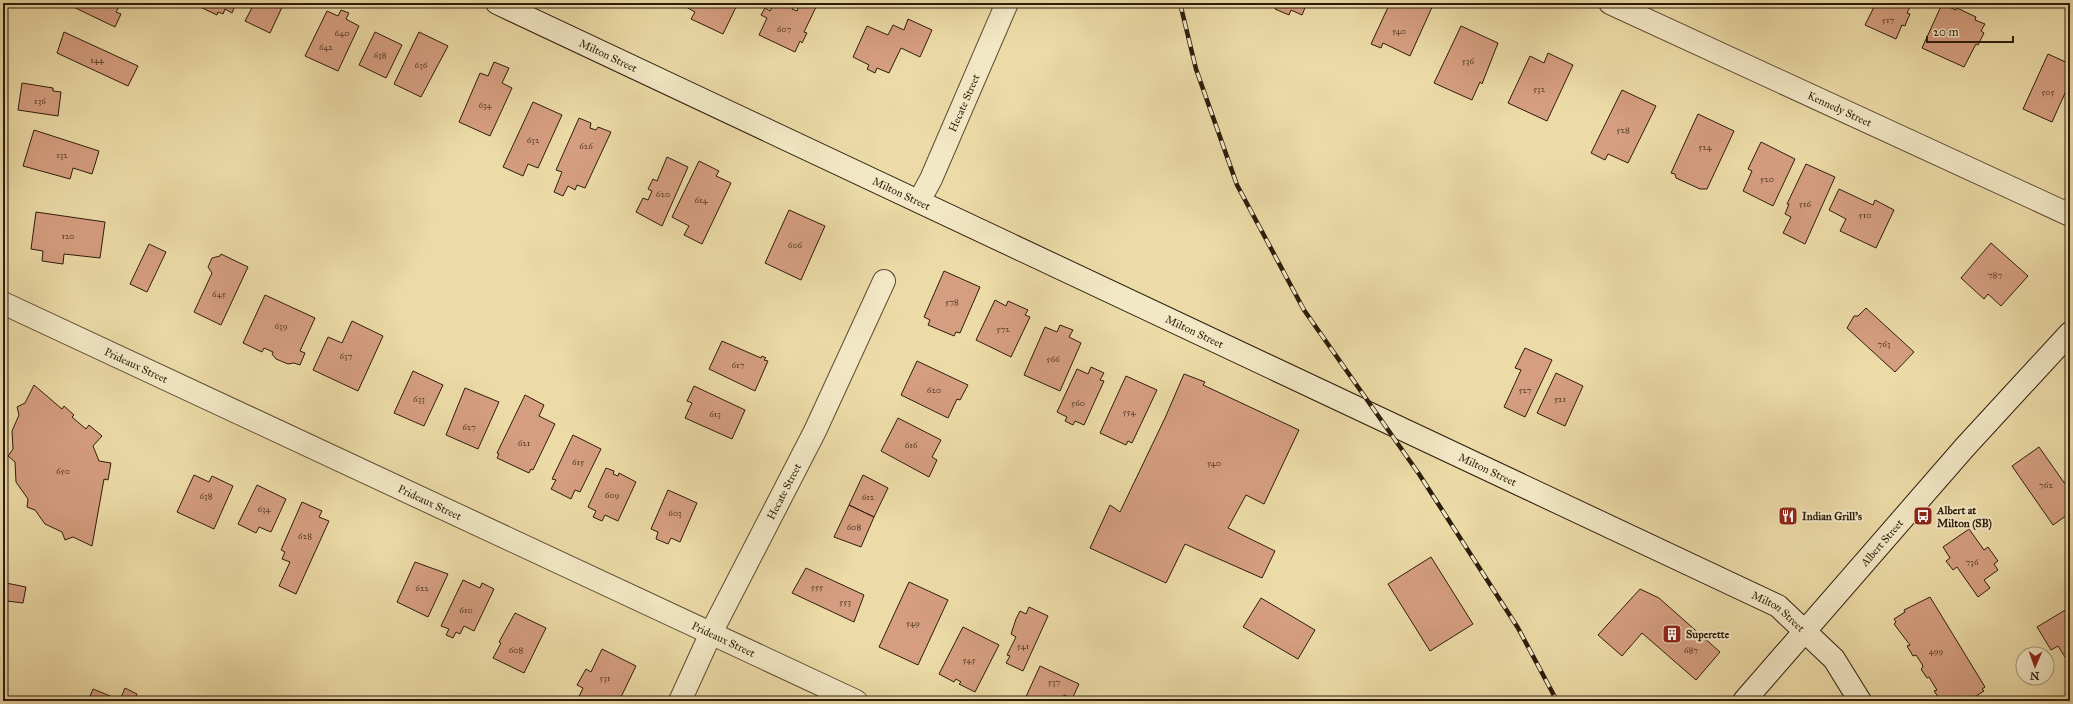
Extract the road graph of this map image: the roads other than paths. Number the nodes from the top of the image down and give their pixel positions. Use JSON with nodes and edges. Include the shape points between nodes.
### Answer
{"nodes":[{"id":1,"x":497,"y":3,"type":"edge"},
{"id":2,"x":1007,"y":3,"type":"edge"},
{"id":3,"x":1610,"y":3,"type":"edge"},
{"id":4,"x":919,"y":201,"type":"junction"},
{"id":5,"x":2070,"y":215,"type":"edge"},
{"id":6,"x":884,"y":281,"type":"dead end"},
{"id":7,"x":3,"y":303,"type":"edge"},
{"id":8,"x":2070,"y":333,"type":"edge"},
{"id":9,"x":1804,"y":632,"type":"junction"},
{"id":10,"x":711,"y":633,"type":"junction"},
{"id":11,"x":680,"y":701,"type":"edge"},
{"id":12,"x":856,"y":701,"type":"edge"},
{"id":13,"x":1744,"y":701,"type":"edge"},
{"id":14,"x":1860,"y":701,"type":"edge"}],
"edges":[{"from":1,"to":4,"type":"street","name":"Milton Street"},
{"from":2,"to":4,"type":"street","name":"Hecate Street","via":[[935,170]]},
{"from":3,"to":5,"type":"street","name":"Kennedy Street"},
{"from":4,"to":9,"type":"street","name":"Milton Street","via":[[1778,606]]},
{"from":6,"to":10,"type":"street","name":"Hecate Street","via":[[815,431]]},
{"from":7,"to":10,"type":"street","name":"Prideaux Street"},
{"from":8,"to":9,"type":"street","name":"Albert Street","via":[[1965,447]]},
{"from":9,"to":13,"type":"street","name":"Albert Street"},
{"from":9,"to":14,"type":"street","name":"Milton Street","via":[[1834,659]]},
{"from":10,"to":11,"type":"street","name":"Hecate Street"},
{"from":10,"to":12,"type":"street","name":"Prideaux Street"}]}
